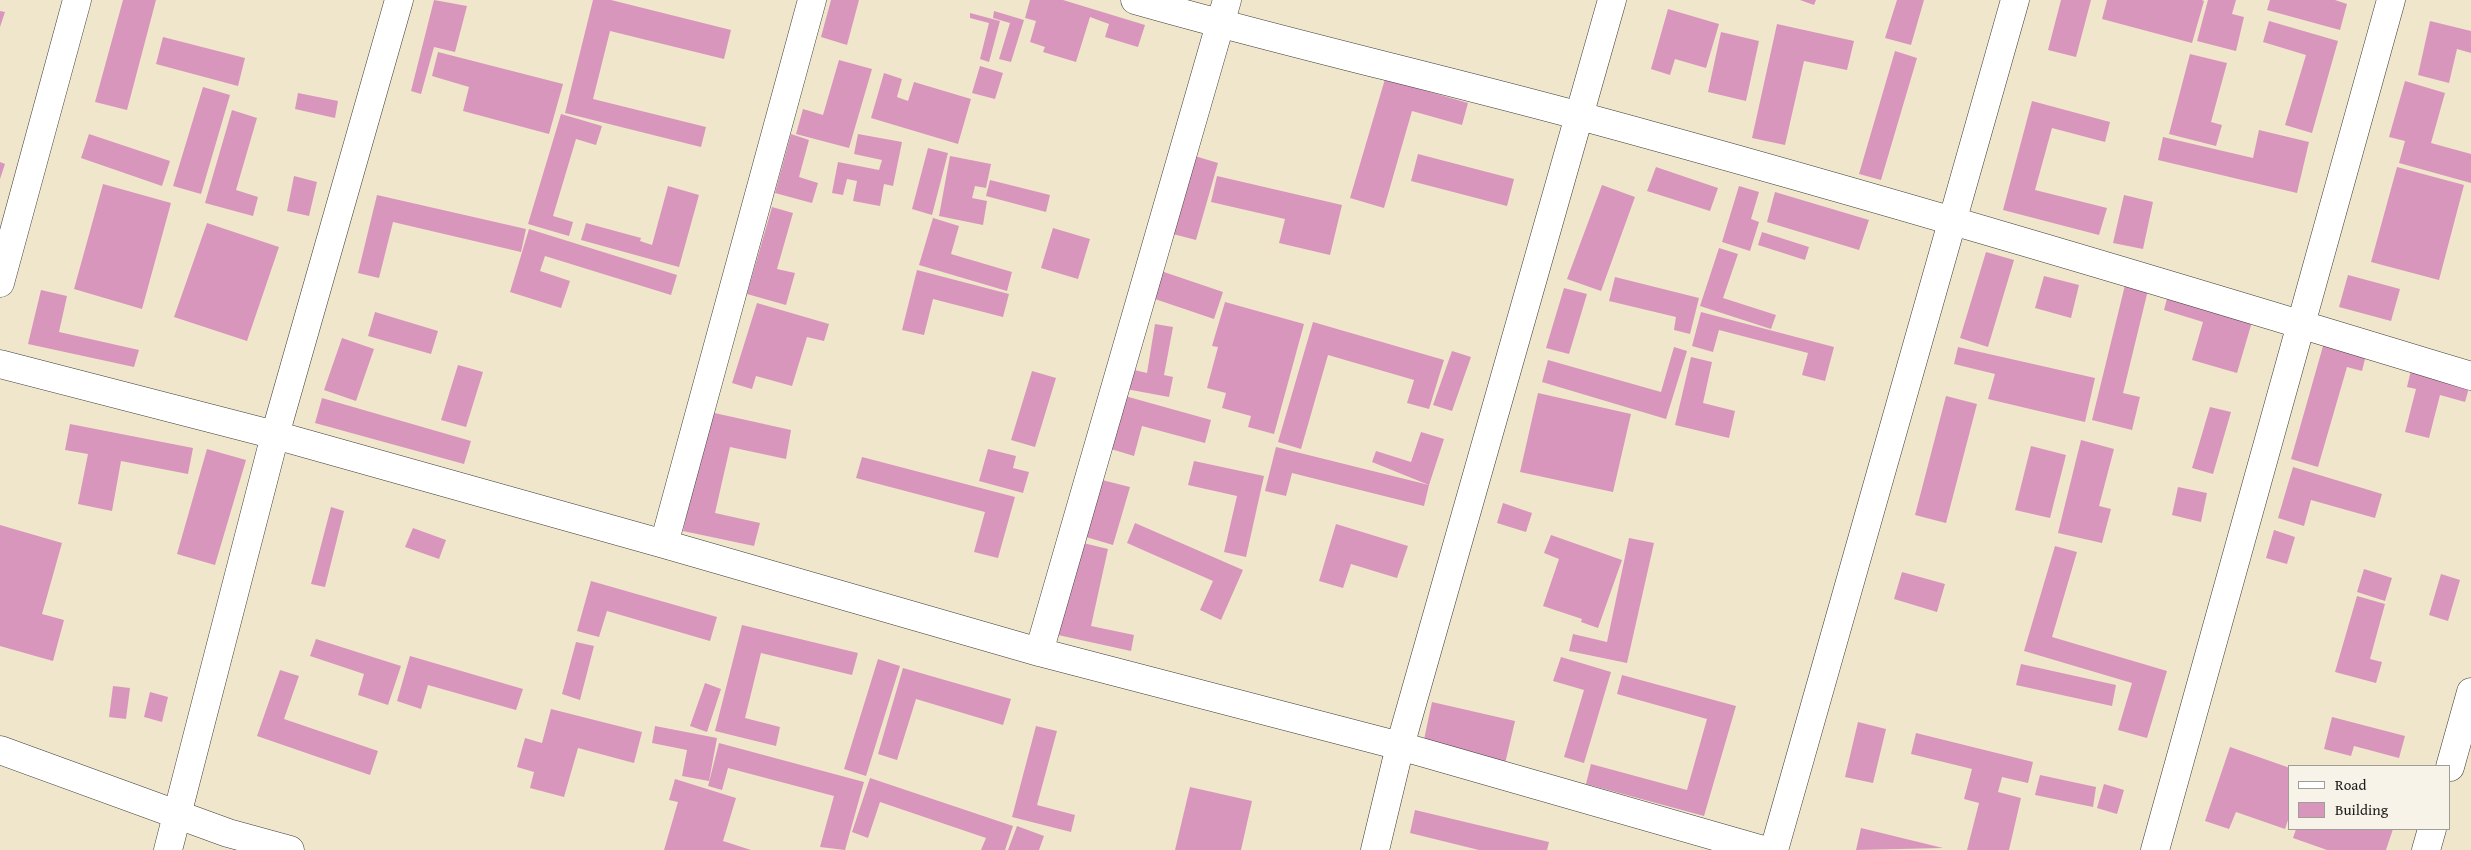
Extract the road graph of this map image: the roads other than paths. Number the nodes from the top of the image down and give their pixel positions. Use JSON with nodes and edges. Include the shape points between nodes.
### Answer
{"nodes":[{"id":1,"x":77,"y":0,"type":"edge"},
{"id":2,"x":399,"y":0,"type":"edge"},
{"id":3,"x":812,"y":0,"type":"edge"},
{"id":4,"x":1135,"y":0,"type":"edge"},
{"id":5,"x":1612,"y":0,"type":"edge"},
{"id":6,"x":2015,"y":0,"type":"edge"},
{"id":7,"x":2391,"y":0,"type":"edge"},
{"id":8,"x":1224,"y":12,"type":"edge"},
{"id":9,"x":1579,"y":116,"type":"junction"},
{"id":10,"x":1951,"y":220,"type":"junction"},
{"id":11,"x":0,"y":283,"type":"edge"},
{"id":12,"x":2301,"y":324,"type":"junction"},
{"id":13,"x":0,"y":364,"type":"edge"},
{"id":14,"x":2471,"y":376,"type":"edge"},
{"id":15,"x":275,"y":435,"type":"junction"},
{"id":16,"x":664,"y":544,"type":"junction"},
{"id":17,"x":1038,"y":652,"type":"junction"},
{"id":18,"x":2471,"y":692,"type":"edge"},
{"id":19,"x":1400,"y":746,"type":"junction"},
{"id":20,"x":0,"y":750,"type":"edge"},
{"id":21,"x":2451,"y":765,"type":"edge"},
{"id":22,"x":176,"y":815,"type":"junction"},
{"id":23,"x":2432,"y":830,"type":"edge"},
{"id":24,"x":168,"y":850,"type":"edge"},
{"id":25,"x":290,"y":850,"type":"edge"},
{"id":26,"x":1374,"y":850,"type":"edge"},
{"id":27,"x":1763,"y":850,"type":"edge"},
{"id":28,"x":1774,"y":850,"type":"edge"},
{"id":29,"x":2155,"y":850,"type":"edge"},
{"id":30,"x":2426,"y":850,"type":"edge"}],
"edges":[{"from":1,"to":11,"type":"street"},
{"from":2,"to":15,"type":"street"},
{"from":3,"to":16,"type":"street"},
{"from":4,"to":8,"type":"street"},
{"from":5,"to":9,"type":"street"},
{"from":6,"to":10,"type":"street"},
{"from":7,"to":12,"type":"street"},
{"from":8,"to":9,"type":"street"},
{"from":8,"to":17,"type":"street"},
{"from":9,"to":10,"type":"street"},
{"from":9,"to":19,"type":"street"},
{"from":10,"to":12,"type":"street"},
{"from":10,"to":28,"type":"street"},
{"from":12,"to":14,"type":"street"},
{"from":12,"to":29,"type":"street"},
{"from":13,"to":15,"type":"street"},
{"from":15,"to":16,"type":"street"},
{"from":15,"to":22,"type":"street"},
{"from":16,"to":17,"type":"street"},
{"from":17,"to":19,"type":"street"},
{"from":18,"to":21,"type":"street"},
{"from":19,"to":26,"type":"street"},
{"from":19,"to":27,"type":"street"},
{"from":20,"to":22,"type":"street"},
{"from":22,"to":24,"type":"street"},
{"from":22,"to":25,"type":"street"},
{"from":23,"to":30,"type":"street"}]}
